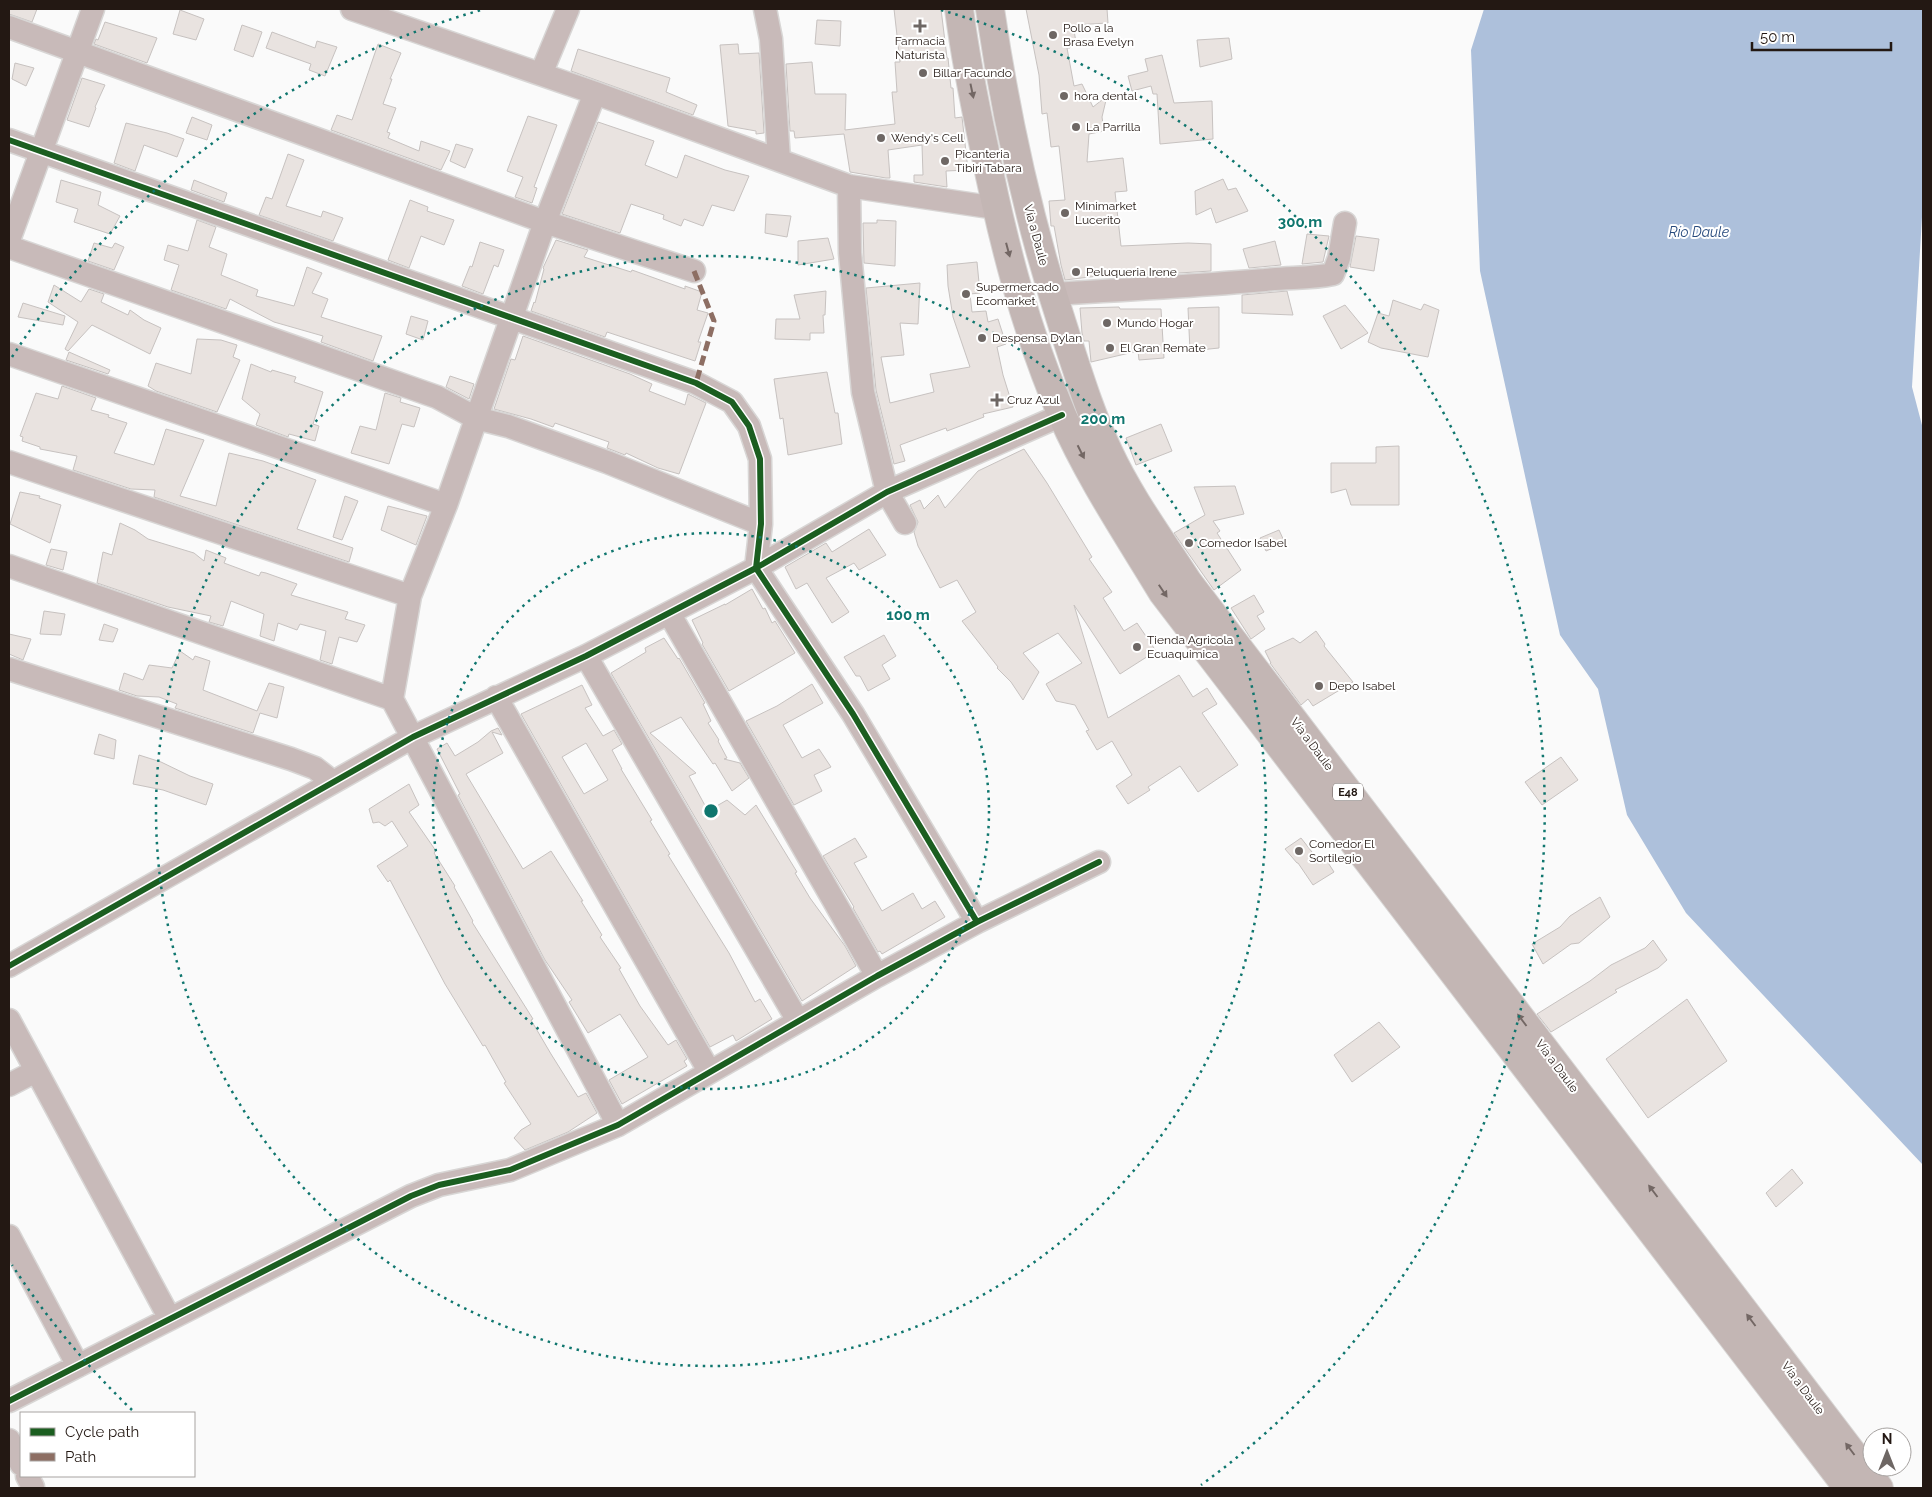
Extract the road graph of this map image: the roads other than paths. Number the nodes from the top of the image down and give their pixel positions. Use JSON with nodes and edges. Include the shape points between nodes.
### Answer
{"nodes":[{"id":1,"x":93,"y":9,"type":"edge"},
{"id":2,"x":352,"y":9,"type":"edge"},
{"id":3,"x":568,"y":9,"type":"edge"},
{"id":4,"x":765,"y":9,"type":"edge"},
{"id":5,"x":959,"y":9,"type":"edge"},
{"id":6,"x":990,"y":9,"type":"edge"},
{"id":7,"x":9,"y":27,"type":"edge"},
{"id":8,"x":77,"y":51,"type":"junction"},
{"id":9,"x":541,"y":74,"type":"junction"},
{"id":10,"x":595,"y":93,"type":"junction"},
{"id":11,"x":9,"y":140,"type":"edge"},
{"id":12,"x":40,"y":151,"type":"junction"},
{"id":13,"x":779,"y":160,"type":"junction"},
{"id":14,"x":849,"y":186,"type":"junction"},
{"id":15,"x":996,"y":208,"type":"junction"},
{"id":16,"x":545,"y":222,"type":"junction"},
{"id":17,"x":1345,"y":223,"type":"dead end"},
{"id":18,"x":9,"y":240,"type":"edge"},
{"id":19,"x":9,"y":248,"type":"edge"},
{"id":20,"x":694,"y":271,"type":"dead end"},
{"id":21,"x":1052,"y":294,"type":"junction"},
{"id":22,"x":510,"y":318,"type":"junction"},
{"id":23,"x":9,"y":354,"type":"edge"},
{"id":24,"x":1062,"y":415,"type":"junction"},
{"id":25,"x":476,"y":418,"type":"junction"},
{"id":26,"x":9,"y":462,"type":"edge"},
{"id":27,"x":887,"y":492,"type":"junction"},
{"id":28,"x":446,"y":505,"type":"junction"},
{"id":29,"x":905,"y":522,"type":"dead end"},
{"id":30,"x":761,"y":524,"type":"junction"},
{"id":31,"x":9,"y":566,"type":"edge"},
{"id":32,"x":756,"y":568,"type":"junction"},
{"id":33,"x":410,"y":596,"type":"junction"},
{"id":34,"x":669,"y":613,"type":"junction"},
{"id":35,"x":586,"y":656,"type":"junction"},
{"id":36,"x":9,"y":669,"type":"edge"},
{"id":37,"x":496,"y":697,"type":"junction"},
{"id":38,"x":392,"y":699,"type":"junction"},
{"id":39,"x":412,"y":737,"type":"junction"},
{"id":40,"x":333,"y":782,"type":"junction"},
{"id":41,"x":1098,"y":862,"type":"dead end"},
{"id":42,"x":977,"y":922,"type":"junction"},
{"id":43,"x":9,"y":966,"type":"edge"},
{"id":44,"x":878,"y":976,"type":"junction"},
{"id":45,"x":9,"y":1020,"type":"edge"},
{"id":46,"x":798,"y":1021,"type":"junction"},
{"id":47,"x":36,"y":1071,"type":"junction"},
{"id":48,"x":709,"y":1071,"type":"junction"},
{"id":49,"x":9,"y":1085,"type":"edge"},
{"id":50,"x":618,"y":1125,"type":"junction"},
{"id":51,"x":9,"y":1236,"type":"edge"},
{"id":52,"x":170,"y":1318,"type":"junction"},
{"id":53,"x":78,"y":1366,"type":"junction"},
{"id":54,"x":9,"y":1401,"type":"edge"},
{"id":55,"x":9,"y":1440,"type":"edge"},
{"id":56,"x":20,"y":1462,"type":"edge"},
{"id":57,"x":1848,"y":1488,"type":"edge"},
{"id":58,"x":1879,"y":1488,"type":"edge"}],
"edges":[{"from":1,"to":8,"type":"street"},
{"from":2,"to":9,"type":"street"},
{"from":3,"to":9,"type":"street"},
{"from":4,"to":13,"type":"street","via":[[771,39]]},
{"from":5,"to":15,"type":"highway","name":"Vía a Daule","number":"E48","one_way":true,"via":[[964,53]]},
{"from":6,"to":21,"type":"highway","name":"Vía a Daule","number":"E48","via":[[1027,203]]},
{"from":7,"to":8,"type":"street"},
{"from":8,"to":12,"type":"street"},
{"from":8,"to":16,"type":"street"},
{"from":9,"to":10,"type":"street"},
{"from":10,"to":13,"type":"street"},
{"from":10,"to":16,"type":"street"},
{"from":11,"to":12,"type":"street"},
{"from":12,"to":18,"type":"street"},
{"from":12,"to":22,"type":"street"},
{"from":13,"to":14,"type":"street"},
{"from":14,"to":15,"type":"street"},
{"from":14,"to":27,"type":"street","via":[[850,253],[863,392]]},
{"from":15,"to":24,"type":"highway","name":"Vía a Daule","number":"E48","one_way":true,"via":[[1026,319]]},
{"from":16,"to":20,"type":"street"},
{"from":16,"to":22,"type":"street"},
{"from":17,"to":21,"type":"street","via":[[1333,274],[1314,279],[1270,279],[1192,287]]},
{"from":19,"to":25,"type":"street","via":[[437,397]]},
{"from":58,"to":21,"type":"highway","name":"Vía a Daule","number":"E48","one_way":true,"via":[[1188,582],[1109,454],[1088,406]]},
{"from":22,"to":25,"type":"street"},
{"from":22,"to":30,"type":"street","via":[[696,383],[732,402],[749,426],[760,459]]},
{"from":23,"to":28,"type":"street"},
{"from":24,"to":27,"type":"street"},
{"from":24,"to":57,"type":"highway","name":"Vía a Daule","number":"E48","one_way":true,"via":[[1119,521],[1163,592]]},
{"from":25,"to":28,"type":"street"},
{"from":25,"to":30,"type":"street","via":[[508,426],[607,462]]},
{"from":26,"to":33,"type":"street"},
{"from":27,"to":29,"type":"street"},
{"from":27,"to":32,"type":"street"},
{"from":28,"to":33,"type":"street"},
{"from":30,"to":32,"type":"street"},
{"from":31,"to":38,"type":"street"},
{"from":32,"to":34,"type":"street"},
{"from":32,"to":42,"type":"street","via":[[853,714]]},
{"from":33,"to":38,"type":"street"},
{"from":34,"to":35,"type":"street"},
{"from":34,"to":44,"type":"street"},
{"from":35,"to":37,"type":"street"},
{"from":35,"to":46,"type":"street"},
{"from":36,"to":40,"type":"street","via":[[291,759],[315,768]]},
{"from":37,"to":39,"type":"street"},
{"from":37,"to":48,"type":"street"},
{"from":38,"to":39,"type":"street"},
{"from":39,"to":40,"type":"street"},
{"from":39,"to":50,"type":"street"},
{"from":40,"to":43,"type":"street"},
{"from":41,"to":42,"type":"street"},
{"from":42,"to":44,"type":"street"},
{"from":44,"to":46,"type":"street"},
{"from":45,"to":47,"type":"street"},
{"from":46,"to":48,"type":"street"},
{"from":47,"to":49,"type":"street"},
{"from":47,"to":52,"type":"street"},
{"from":48,"to":50,"type":"street"},
{"from":50,"to":52,"type":"street","via":[[510,1170],[439,1185],[411,1196]]},
{"from":51,"to":53,"type":"street"},
{"from":52,"to":53,"type":"street"},
{"from":53,"to":54,"type":"street"},
{"from":55,"to":56,"type":"street"}]}
